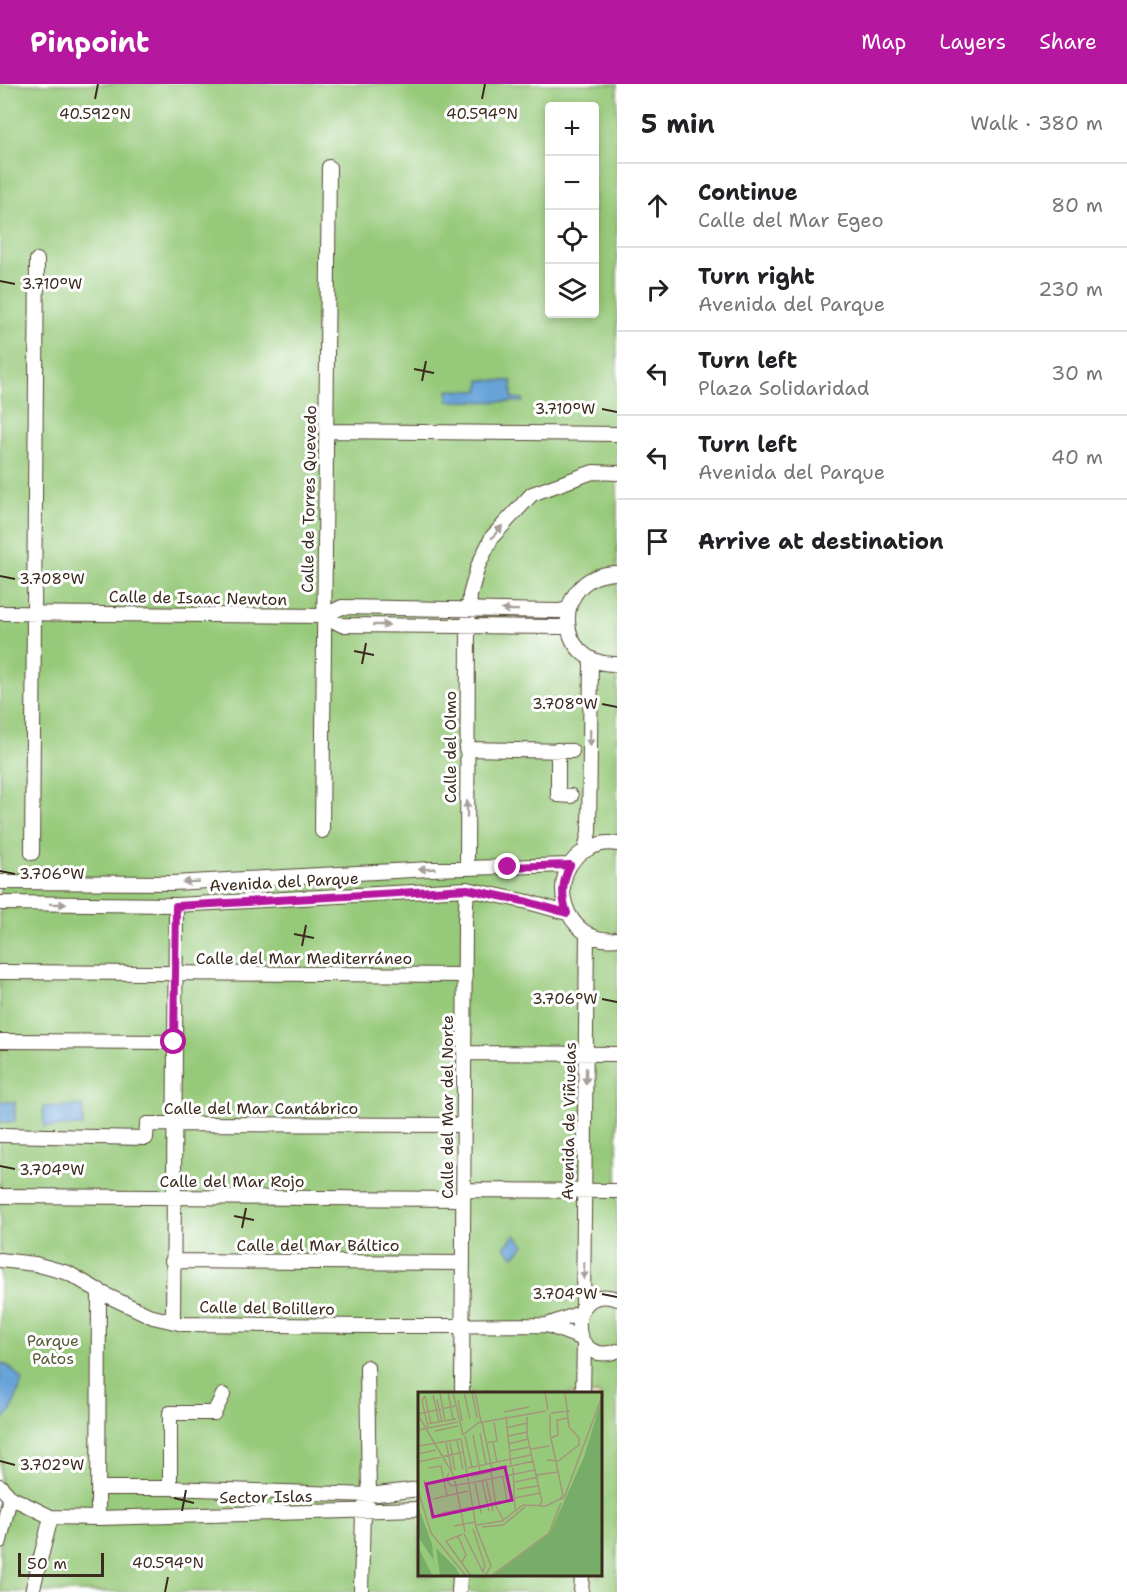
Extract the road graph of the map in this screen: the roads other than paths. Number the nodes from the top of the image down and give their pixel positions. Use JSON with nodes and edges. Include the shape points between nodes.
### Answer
{"nodes":[{"id":1,"x":329,"y":167,"type":"dead end"},
{"id":2,"x":37,"y":260,"type":"dead end"},
{"id":3,"x":326,"y":431,"type":"junction"},
{"id":4,"x":617,"y":434,"type":"edge"},
{"id":5,"x":617,"y":473,"type":"edge"},
{"id":6,"x":617,"y":573,"type":"edge"},
{"id":7,"x":469,"y":609,"type":"junction"},
{"id":8,"x":568,"y":609,"type":"junction"},
{"id":9,"x":0,"y":613,"type":"edge"},
{"id":10,"x":34,"y":613,"type":"junction"},
{"id":11,"x":324,"y":616,"type":"junction"},
{"id":12,"x":468,"y":626,"type":"junction"},
{"id":13,"x":568,"y":627,"type":"junction"},
{"id":14,"x":591,"y":659,"type":"junction"},
{"id":15,"x":617,"y":664,"type":"edge"},
{"id":16,"x":466,"y":748,"type":"junction"},
{"id":17,"x":563,"y":754,"type":"junction"},
{"id":18,"x":482,"y":758,"type":"dead end"},
{"id":19,"x":571,"y":796,"type":"dead end"},
{"id":20,"x":322,"y":831,"type":"dead end"},
{"id":21,"x":617,"y":844,"type":"edge"},
{"id":22,"x":585,"y":850,"type":"junction"},
{"id":23,"x":32,"y":853,"type":"dead end"},
{"id":24,"x":570,"y":865,"type":"junction"},
{"id":25,"x":467,"y":868,"type":"junction"},
{"id":26,"x":0,"y":882,"type":"edge"},
{"id":27,"x":467,"y":889,"type":"junction"},
{"id":28,"x":0,"y":903,"type":"edge"},
{"id":29,"x":176,"y":906,"type":"junction"},
{"id":30,"x":567,"y":913,"type":"junction"},
{"id":31,"x":587,"y":934,"type":"junction"},
{"id":32,"x":617,"y":939,"type":"edge"},
{"id":33,"x":0,"y":972,"type":"edge"},
{"id":34,"x":174,"y":973,"type":"junction"},
{"id":35,"x":465,"y":975,"type":"junction"},
{"id":36,"x":0,"y":1041,"type":"edge"},
{"id":37,"x":174,"y":1042,"type":"junction"},
{"id":38,"x":464,"y":1053,"type":"junction"},
{"id":39,"x":586,"y":1053,"type":"junction"},
{"id":40,"x":617,"y":1054,"type":"edge"},
{"id":41,"x":173,"y":1124,"type":"junction"},
{"id":42,"x":464,"y":1125,"type":"junction"},
{"id":43,"x":0,"y":1136,"type":"edge"},
{"id":44,"x":617,"y":1191,"type":"edge"},
{"id":45,"x":584,"y":1192,"type":"junction"},
{"id":46,"x":463,"y":1195,"type":"junction"},
{"id":47,"x":0,"y":1196,"type":"edge"},
{"id":48,"x":173,"y":1197,"type":"junction"},
{"id":49,"x":0,"y":1260,"type":"edge"},
{"id":50,"x":172,"y":1261,"type":"junction"},
{"id":51,"x":463,"y":1263,"type":"junction"},
{"id":52,"x":99,"y":1290,"type":"junction"},
{"id":53,"x":617,"y":1299,"type":"edge"},
{"id":54,"x":582,"y":1311,"type":"junction"},
{"id":55,"x":173,"y":1321,"type":"junction"},
{"id":56,"x":463,"y":1325,"type":"junction"},
{"id":57,"x":547,"y":1325,"type":"junction"},
{"id":58,"x":582,"y":1340,"type":"junction"},
{"id":59,"x":617,"y":1352,"type":"edge"},
{"id":60,"x":367,"y":1367,"type":"dead end"},
{"id":61,"x":462,"y":1392,"type":"edge"},
{"id":62,"x":583,"y":1392,"type":"edge"},
{"id":63,"x":223,"y":1395,"type":"dead end"},
{"id":64,"x":0,"y":1486,"type":"edge"},
{"id":65,"x":98,"y":1488,"type":"junction"},
{"id":66,"x":170,"y":1488,"type":"junction"},
{"id":67,"x":418,"y":1489,"type":"edge"},
{"id":68,"x":369,"y":1496,"type":"junction"},
{"id":69,"x":10,"y":1497,"type":"junction"},
{"id":70,"x":418,"y":1509,"type":"edge"},
{"id":71,"x":363,"y":1511,"type":"junction"},
{"id":72,"x":51,"y":1517,"type":"junction"},
{"id":73,"x":98,"y":1518,"type":"junction"},
{"id":74,"x":0,"y":1541,"type":"edge"},
{"id":75,"x":460,"y":1577,"type":"edge"},
{"id":76,"x":582,"y":1577,"type":"edge"},
{"id":77,"x":32,"y":1592,"type":"edge"},
{"id":78,"x":361,"y":1592,"type":"edge"},
{"id":79,"x":459,"y":1592,"type":"edge"},
{"id":80,"x":581,"y":1592,"type":"edge"}],
"edges":[{"from":1,"to":3,"type":"street","name":"Calle de Torres Quevedo"},
{"from":2,"to":10,"type":"street"},
{"from":3,"to":4,"type":"street"},
{"from":3,"to":11,"type":"street","name":"Calle de Torres Quevedo"},
{"from":7,"to":5,"type":"street","name":"Calle del Olmo","one_way":true,"via":[[478,566],[492,537],[532,494],[593,472]]},
{"from":6,"to":8,"type":"street","via":[[593,577],[581,585]]},
{"from":8,"to":7,"type":"street","name":"Calle de Isaac Newton","one_way":true},
{"from":7,"to":11,"type":"street","name":"Calle de Isaac Newton","via":[[342,607]]},
{"from":7,"to":12,"type":"street","name":"Calle del Olmo"},
{"from":8,"to":13,"type":"street"},
{"from":9,"to":10,"type":"street","name":"Calle de Isaac Newton"},
{"from":10,"to":11,"type":"street","name":"Calle de Isaac Newton"},
{"from":10,"to":23,"type":"street"},
{"from":11,"to":12,"type":"street","name":"Calle de Isaac Newton","one_way":true,"via":[[342,625]]},
{"from":11,"to":20,"type":"street","name":"Calle de Torres Quevedo"},
{"from":12,"to":13,"type":"street","name":"Calle de Isaac Newton"},
{"from":12,"to":16,"type":"street","name":"Calle del Olmo"},
{"from":13,"to":14,"type":"street","via":[[576,645]]},
{"from":14,"to":15,"type":"street"},
{"from":14,"to":22,"type":"street","one_way":true,"via":[[589,831]]},
{"from":16,"to":17,"type":"street"},
{"from":25,"to":16,"type":"street","name":"Calle del Olmo","one_way":true},
{"from":17,"to":18,"type":"street"},
{"from":17,"to":19,"type":"street","via":[[558,795]]},
{"from":21,"to":22,"type":"street","via":[[602,843]]},
{"from":22,"to":24,"type":"street"},
{"from":24,"to":25,"type":"street","name":"Avenida del Parque"},
{"from":24,"to":30,"type":"street","via":[[562,889]]},
{"from":25,"to":26,"type":"street","name":"Avenida del Parque","one_way":true,"via":[[173,883]]},
{"from":27,"to":29,"type":"street","name":"Avenida del Parque"},
{"from":27,"to":30,"type":"street","name":"Avenida del Parque"},
{"from":27,"to":35,"type":"street","name":"Calle del Mar del Norte"},
{"from":28,"to":29,"type":"street","name":"Avenida del Parque","one_way":true},
{"from":29,"to":34,"type":"street"},
{"from":30,"to":31,"type":"street"},
{"from":31,"to":32,"type":"street"},
{"from":31,"to":39,"type":"street","name":"Avenida de Viñuelas"},
{"from":33,"to":34,"type":"street","name":"Calle del Mar Mediterráneo"},
{"from":34,"to":35,"type":"street","name":"Calle del Mar Mediterráneo"},
{"from":34,"to":37,"type":"street"},
{"from":35,"to":38,"type":"street","name":"Calle del Mar del Norte"},
{"from":36,"to":37,"type":"street"},
{"from":37,"to":41,"type":"street"},
{"from":38,"to":39,"type":"street"},
{"from":38,"to":42,"type":"street","name":"Calle del Mar del Norte"},
{"from":39,"to":40,"type":"street"},
{"from":39,"to":45,"type":"street","name":"Avenida de Viñuelas","one_way":true},
{"from":41,"to":42,"type":"street","name":"Calle del Mar Cantábrico"},
{"from":41,"to":43,"type":"street","name":"Calle del Mar Cantábrico","via":[[147,1124],[146,1138]]},
{"from":41,"to":48,"type":"street"},
{"from":42,"to":46,"type":"street","name":"Calle del Mar del Norte"},
{"from":44,"to":45,"type":"street","name":"Calle del Mar Rojo"},
{"from":45,"to":46,"type":"street","name":"Calle del Mar Rojo"},
{"from":45,"to":54,"type":"street","name":"Avenida de Viñuelas","one_way":true},
{"from":46,"to":48,"type":"street","name":"Calle del Mar Rojo"},
{"from":46,"to":51,"type":"street","name":"Calle del Mar del Norte"},
{"from":47,"to":48,"type":"street","name":"Calle del Mar Rojo"},
{"from":48,"to":50,"type":"street"},
{"from":49,"to":52,"type":"street","name":"Calle del Bolillero","via":[[68,1273]]},
{"from":50,"to":51,"type":"street","name":"Calle del Mar Báltico"},
{"from":50,"to":55,"type":"street"},
{"from":51,"to":56,"type":"street","name":"Calle del Mar del Norte"},
{"from":52,"to":55,"type":"street","name":"Calle del Bolillero","via":[[153,1317]]},
{"from":52,"to":65,"type":"street"},
{"from":53,"to":54,"type":"street","via":[[598,1298]]},
{"from":54,"to":57,"type":"street"},
{"from":54,"to":58,"type":"street","name":"Avenida de Viñuelas","via":[[578,1321]]},
{"from":55,"to":56,"type":"street","name":"Calle del Bolillero"},
{"from":56,"to":57,"type":"street","name":"Calle del Bolillero"},
{"from":56,"to":61,"type":"street"},
{"from":57,"to":58,"type":"street"},
{"from":58,"to":59,"type":"street","via":[[598,1353]]},
{"from":58,"to":62,"type":"street"},
{"from":60,"to":68,"type":"street"},
{"from":63,"to":66,"type":"street","via":[[214,1413],[170,1413]]},
{"from":64,"to":69,"type":"street","name":"Sector Islas"},
{"from":65,"to":66,"type":"street","name":"Sector Islas"},
{"from":65,"to":73,"type":"street"},
{"from":66,"to":68,"type":"street","name":"Sector Islas"},
{"from":67,"to":68,"type":"street","name":"Sector Islas"},
{"from":68,"to":71,"type":"street"},
{"from":69,"to":72,"type":"street","name":"Sector Islas"},
{"from":69,"to":74,"type":"street"},
{"from":70,"to":71,"type":"street","name":"Sector Islas"},
{"from":71,"to":73,"type":"street","name":"Sector Islas"},
{"from":71,"to":78,"type":"street"},
{"from":72,"to":73,"type":"street","name":"Sector Islas"},
{"from":72,"to":77,"type":"street"},
{"from":75,"to":79,"type":"street"},
{"from":76,"to":80,"type":"street"}]}
